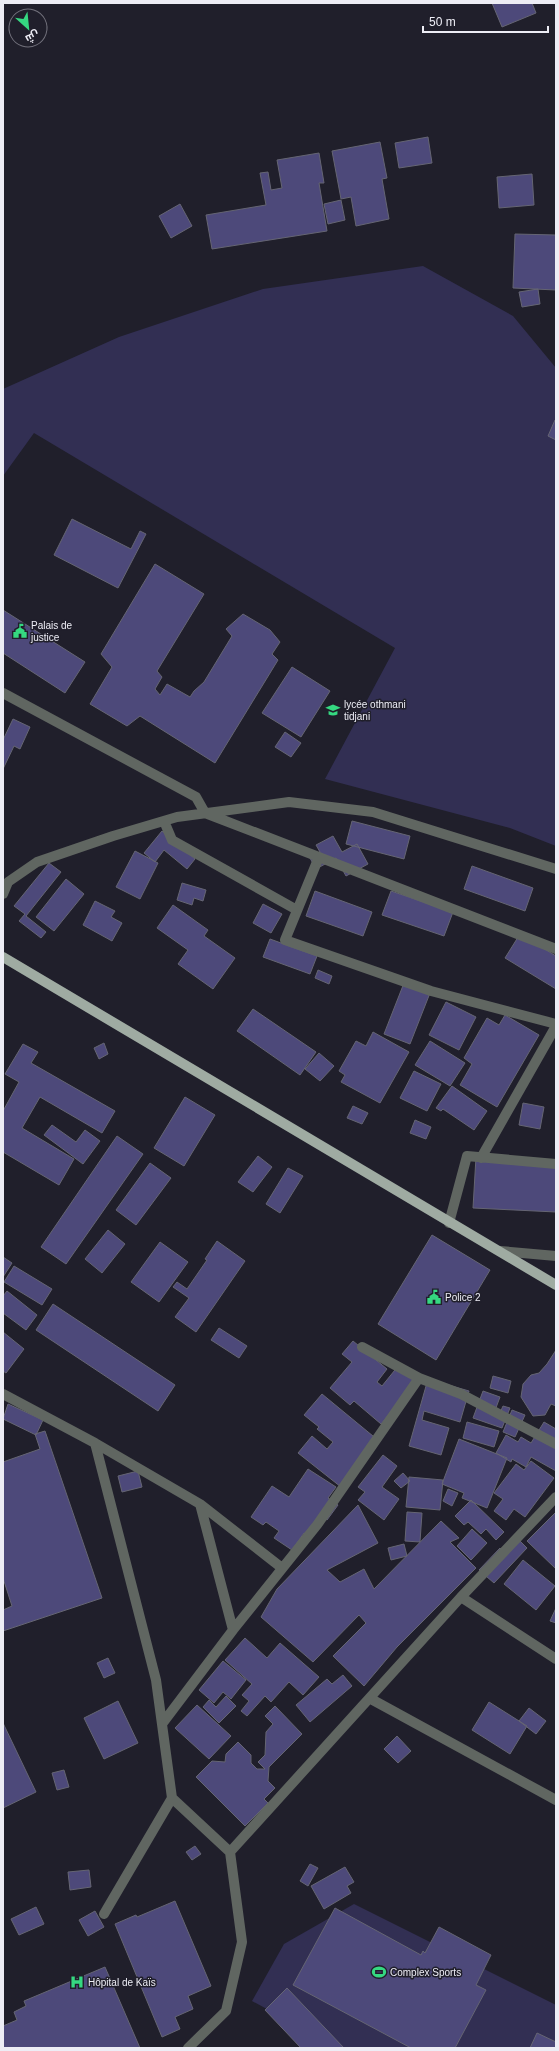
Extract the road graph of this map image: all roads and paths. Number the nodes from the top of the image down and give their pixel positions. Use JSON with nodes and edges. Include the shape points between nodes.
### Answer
{"nodes":[{"id":1,"x":3,"y":693,"type":"edge"},
{"id":2,"x":205,"y":813,"type":"junction"},
{"id":3,"x":164,"y":821,"type":"junction"},
{"id":4,"x":319,"y":857,"type":"junction"},
{"id":5,"x":556,"y":869,"type":"edge"},
{"id":6,"x":3,"y":894,"type":"edge"},
{"id":7,"x":297,"y":910,"type":"junction"},
{"id":8,"x":556,"y":949,"type":"edge"},
{"id":9,"x":3,"y":957,"type":"edge"},
{"id":10,"x":556,"y":1025,"type":"edge"},
{"id":11,"x":481,"y":1158,"type":"junction"},
{"id":12,"x":556,"y":1164,"type":"edge"},
{"id":13,"x":449,"y":1222,"type":"junction"},
{"id":14,"x":500,"y":1251,"type":"junction"},
{"id":15,"x":556,"y":1256,"type":"edge"},
{"id":16,"x":556,"y":1285,"type":"edge"},
{"id":17,"x":362,"y":1347,"type":"dead end"},
{"id":18,"x":419,"y":1378,"type":"junction"},
{"id":19,"x":3,"y":1394,"type":"edge"},
{"id":20,"x":95,"y":1443,"type":"junction"},
{"id":21,"x":556,"y":1444,"type":"edge"},
{"id":22,"x":556,"y":1497,"type":"edge"},
{"id":23,"x":200,"y":1504,"type":"junction"},
{"id":24,"x":282,"y":1568,"type":"junction"},
{"id":25,"x":461,"y":1597,"type":"junction"},
{"id":26,"x":233,"y":1630,"type":"junction"},
{"id":27,"x":556,"y":1659,"type":"edge"},
{"id":28,"x":371,"y":1699,"type":"junction"},
{"id":29,"x":162,"y":1724,"type":"junction"},
{"id":30,"x":172,"y":1798,"type":"junction"},
{"id":31,"x":556,"y":1800,"type":"edge"},
{"id":32,"x":230,"y":1852,"type":"junction"},
{"id":33,"x":104,"y":1914,"type":"dead end"},
{"id":34,"x":188,"y":2048,"type":"edge"}],
"edges":[{"from":1,"to":2,"type":"street","via":[[196,797]]},
{"from":2,"to":3,"type":"street"},
{"from":2,"to":4,"type":"street"},
{"from":2,"to":5,"type":"street","via":[[289,802],[373,812]]},
{"from":3,"to":6,"type":"street","via":[[36,862],[8,882]]},
{"from":3,"to":7,"type":"street","via":[[172,840]]},
{"from":4,"to":7,"type":"street"},
{"from":4,"to":8,"type":"street"},
{"from":7,"to":10,"type":"street","via":[[285,940],[431,990]]},
{"from":9,"to":13,"type":"main road"},
{"from":10,"to":11,"type":"street"},
{"from":11,"to":12,"type":"street"},
{"from":11,"to":13,"type":"street","via":[[468,1156]]},
{"from":13,"to":14,"type":"main road"},
{"from":14,"to":15,"type":"street"},
{"from":14,"to":16,"type":"main road"},
{"from":17,"to":18,"type":"street"},
{"from":18,"to":21,"type":"street","via":[[461,1394]]},
{"from":18,"to":24,"type":"street","via":[[317,1525]]},
{"from":19,"to":20,"type":"street"},
{"from":20,"to":23,"type":"street"},
{"from":20,"to":29,"type":"street","via":[[156,1680]]},
{"from":22,"to":25,"type":"street"},
{"from":23,"to":24,"type":"street"},
{"from":23,"to":26,"type":"street"},
{"from":24,"to":26,"type":"street"},
{"from":25,"to":27,"type":"street"},
{"from":25,"to":28,"type":"street"},
{"from":26,"to":29,"type":"street"},
{"from":28,"to":31,"type":"street"},
{"from":28,"to":32,"type":"street"},
{"from":29,"to":30,"type":"street"},
{"from":30,"to":32,"type":"street"},
{"from":30,"to":33,"type":"street"},
{"from":32,"to":34,"type":"street","via":[[242,1942],[226,2011]]}]}
